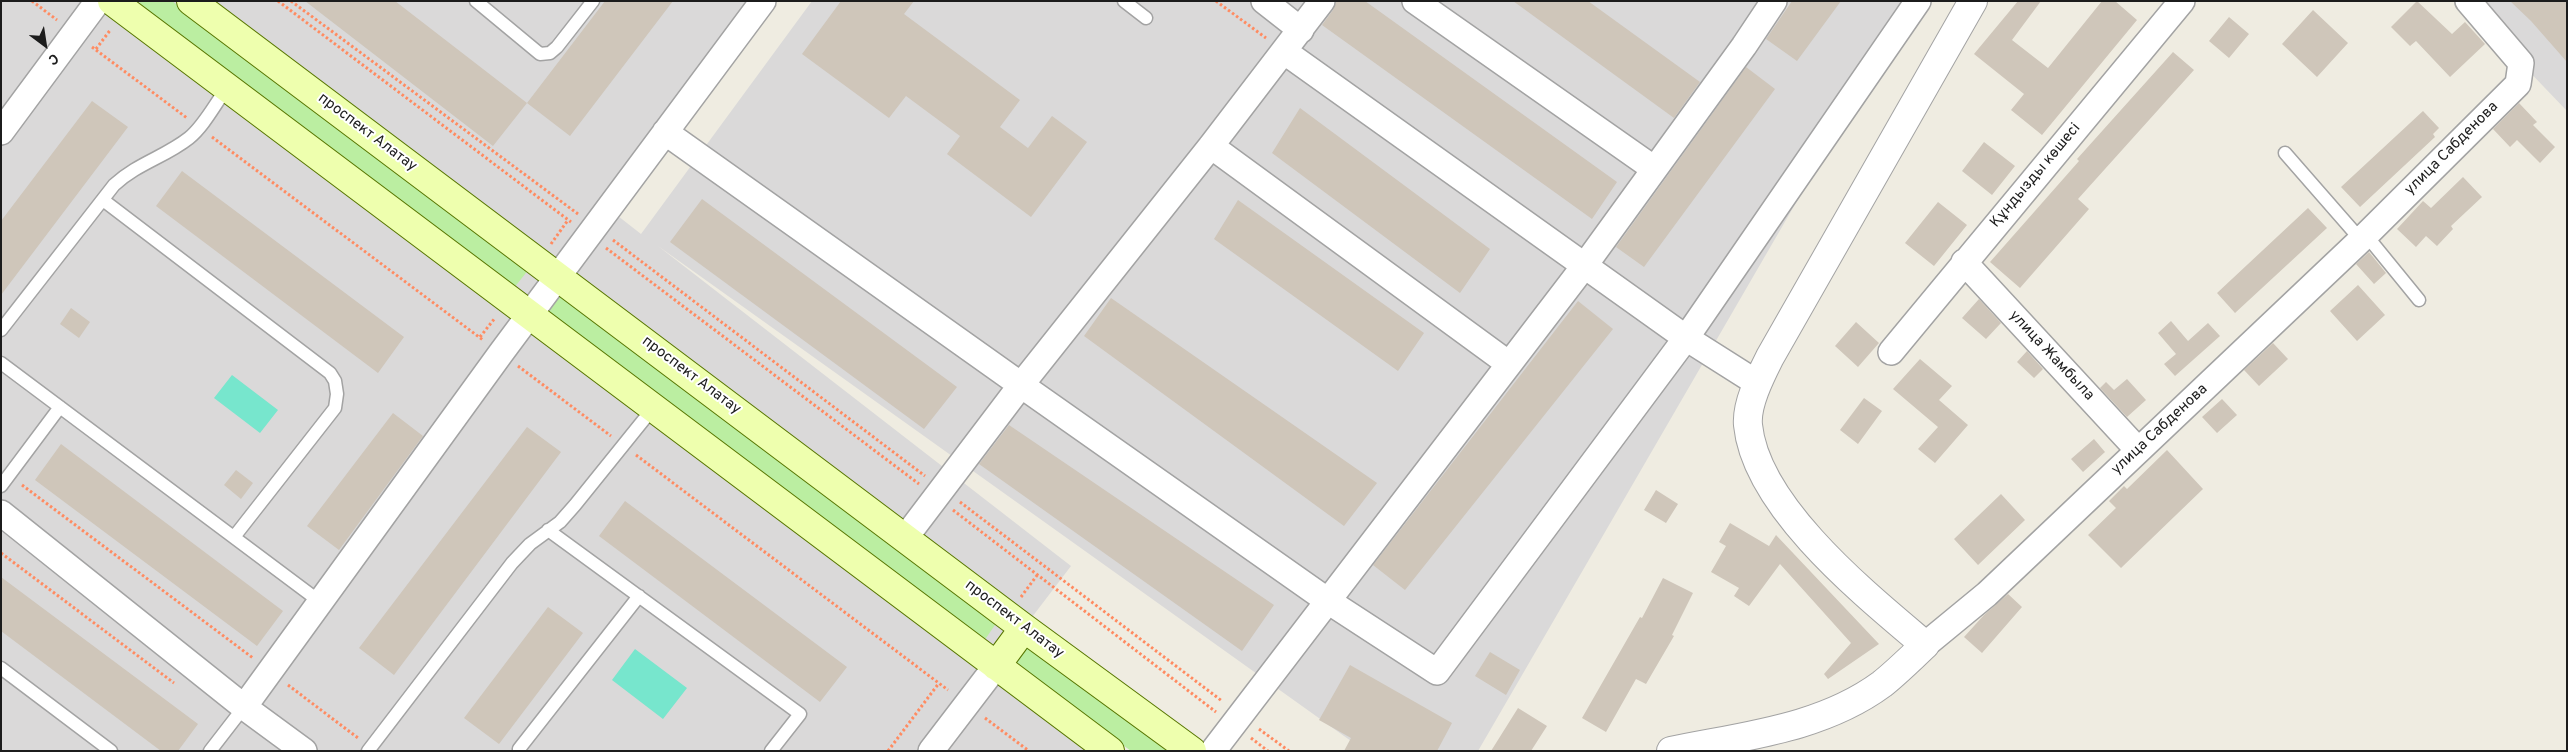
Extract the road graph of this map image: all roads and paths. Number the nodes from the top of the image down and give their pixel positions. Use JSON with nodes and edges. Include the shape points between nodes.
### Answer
{"nodes":[{"id":1,"x":32,"y":1,"type":"edge"},
{"id":2,"x":98,"y":1,"type":"edge"},
{"id":3,"x":112,"y":1,"type":"edge"},
{"id":4,"x":191,"y":1,"type":"edge"},
{"id":5,"x":278,"y":1,"type":"edge"},
{"id":6,"x":291,"y":1,"type":"edge"},
{"id":7,"x":476,"y":1,"type":"edge"},
{"id":8,"x":593,"y":1,"type":"edge"},
{"id":9,"x":763,"y":1,"type":"edge"},
{"id":10,"x":1124,"y":1,"type":"edge"},
{"id":11,"x":1216,"y":1,"type":"edge"},
{"id":12,"x":1264,"y":1,"type":"edge"},
{"id":13,"x":1322,"y":1,"type":"edge"},
{"id":14,"x":1415,"y":1,"type":"edge"},
{"id":15,"x":1774,"y":1,"type":"edge"},
{"id":16,"x":1918,"y":1,"type":"edge"},
{"id":17,"x":1973,"y":1,"type":"edge"},
{"id":18,"x":2182,"y":1,"type":"edge"},
{"id":19,"x":2468,"y":1,"type":"edge"},
{"id":20,"x":1146,"y":18,"type":"dead end"},
{"id":21,"x":112,"y":28,"type":"dead end"},
{"id":22,"x":1301,"y":30,"type":"junction"},
{"id":23,"x":74,"y":33,"type":"junction"},
{"id":24,"x":96,"y":49,"type":"junction"},
{"id":25,"x":1285,"y":52,"type":"junction"},
{"id":26,"x":227,"y":88,"type":"junction"},
{"id":27,"x":198,"y":126,"type":"junction"},
{"id":28,"x":1,"y":132,"type":"edge"},
{"id":29,"x":666,"y":132,"type":"junction"},
{"id":30,"x":1211,"y":146,"type":"junction"},
{"id":31,"x":2285,"y":153,"type":"dead end"},
{"id":32,"x":1653,"y":168,"type":"junction"},
{"id":33,"x":103,"y":200,"type":"junction"},
{"id":34,"x":568,"y":220,"type":"junction"},
{"id":35,"x":592,"y":231,"type":"junction"},
{"id":36,"x":2364,"y":238,"type":"junction"},
{"id":37,"x":545,"y":252,"type":"dead end"},
{"id":38,"x":1964,"y":262,"type":"junction"},
{"id":39,"x":1585,"y":265,"type":"junction"},
{"id":40,"x":558,"y":276,"type":"junction"},
{"id":41,"x":2420,"y":300,"type":"dead end"},
{"id":42,"x":530,"y":315,"type":"junction"},
{"id":43,"x":496,"y":316,"type":"dead end"},
{"id":44,"x":1,"y":330,"type":"edge"},
{"id":45,"x":480,"y":337,"type":"junction"},
{"id":46,"x":1686,"y":338,"type":"junction"},
{"id":47,"x":1891,"y":352,"type":"dead end"},
{"id":48,"x":501,"y":353,"type":"junction"},
{"id":49,"x":1,"y":363,"type":"edge"},
{"id":50,"x":1509,"y":364,"type":"junction"},
{"id":51,"x":1757,"y":383,"type":"junction"},
{"id":52,"x":1022,"y":385,"type":"junction"},
{"id":53,"x":60,"y":407,"type":"junction"},
{"id":54,"x":654,"y":407,"type":"junction"},
{"id":55,"x":623,"y":445,"type":"junction"},
{"id":56,"x":2138,"y":450,"type":"junction"},
{"id":57,"x":5,"y":480,"type":"edge"},
{"id":58,"x":938,"y":492,"type":"junction"},
{"id":59,"x":1,"y":513,"type":"edge"},
{"id":60,"x":548,"y":530,"type":"junction"},
{"id":61,"x":234,"y":537,"type":"junction"},
{"id":62,"x":905,"y":538,"type":"junction"},
{"id":63,"x":1,"y":553,"type":"edge"},
{"id":64,"x":1038,"y":574,"type":"junction"},
{"id":65,"x":639,"y":596,"type":"junction"},
{"id":66,"x":319,"y":601,"type":"junction"},
{"id":67,"x":1328,"y":601,"type":"junction"},
{"id":68,"x":1018,"y":602,"type":"dead end"},
{"id":69,"x":1024,"y":628,"type":"junction"},
{"id":70,"x":1925,"y":645,"type":"junction"},
{"id":71,"x":996,"y":666,"type":"junction"},
{"id":72,"x":1,"y":668,"type":"edge"},
{"id":73,"x":270,"y":671,"type":"junction"},
{"id":74,"x":938,"y":683,"type":"junction"},
{"id":75,"x":182,"y":689,"type":"dead end"},
{"id":76,"x":966,"y":704,"type":"junction"},
{"id":77,"x":244,"y":707,"type":"junction"},
{"id":78,"x":1237,"y":720,"type":"junction"},
{"id":79,"x":369,"y":749,"type":"edge"},
{"id":80,"x":111,"y":751,"type":"edge"},
{"id":81,"x":210,"y":751,"type":"edge"},
{"id":82,"x":304,"y":751,"type":"edge"},
{"id":83,"x":520,"y":751,"type":"edge"},
{"id":84,"x":771,"y":751,"type":"edge"},
{"id":85,"x":888,"y":751,"type":"edge"},
{"id":86,"x":931,"y":751,"type":"edge"},
{"id":87,"x":1029,"y":751,"type":"edge"},
{"id":88,"x":1110,"y":751,"type":"edge"},
{"id":89,"x":1192,"y":751,"type":"edge"},
{"id":90,"x":1213,"y":751,"type":"edge"},
{"id":91,"x":1289,"y":751,"type":"edge"},
{"id":92,"x":1671,"y":751,"type":"edge"}],
"edges":[{"from":1,"to":23,"type":"path"},
{"from":2,"to":23,"type":"street"},
{"from":3,"to":26,"type":"main road"},
{"from":4,"to":40,"type":"main road","name":"проспект Алатау"},
{"from":5,"to":34,"type":"path"},
{"from":6,"to":35,"type":"path"},
{"from":7,"to":8,"type":"lane","via":[[540,54],[557,48]]},
{"from":9,"to":29,"type":"street"},
{"from":10,"to":20,"type":"lane"},
{"from":11,"to":25,"type":"path"},
{"from":12,"to":22,"type":"street"},
{"from":13,"to":22,"type":"street"},
{"from":14,"to":32,"type":"street"},
{"from":15,"to":32,"type":"street"},
{"from":16,"to":46,"type":"street"},
{"from":17,"to":51,"type":"street"},
{"from":18,"to":38,"type":"street","name":"Құндызды көшесі"},
{"from":19,"to":36,"type":"street","name":"улица Сабденова","via":[[2520,63],[2518,84]]},
{"from":21,"to":24,"type":"path"},
{"from":22,"to":25,"type":"street"},
{"from":23,"to":24,"type":"path"},
{"from":23,"to":28,"type":"street"},
{"from":24,"to":27,"type":"path"},
{"from":25,"to":30,"type":"street"},
{"from":25,"to":39,"type":"street"},
{"from":26,"to":27,"type":"lane"},
{"from":26,"to":42,"type":"main road"},
{"from":27,"to":33,"type":"lane","via":[[177,146],[129,171]]},
{"from":27,"to":45,"type":"path"},
{"from":29,"to":35,"type":"street"},
{"from":29,"to":52,"type":"street"},
{"from":30,"to":50,"type":"street"},
{"from":30,"to":52,"type":"street"},
{"from":31,"to":36,"type":"lane"},
{"from":32,"to":39,"type":"street"},
{"from":33,"to":44,"type":"lane"},
{"from":33,"to":61,"type":"lane","via":[[335,381],[335,408]]},
{"from":34,"to":35,"type":"path"},
{"from":34,"to":37,"type":"path"},
{"from":35,"to":40,"type":"street"},
{"from":35,"to":58,"type":"path"},
{"from":35,"to":58,"type":"path"},
{"from":36,"to":41,"type":"lane"},
{"from":36,"to":56,"type":"street","name":"улица Сабденова"},
{"from":38,"to":47,"type":"street","name":"Құндызды көшесі"},
{"from":38,"to":56,"type":"street","name":"улица Жамбыла"},
{"from":39,"to":46,"type":"street"},
{"from":39,"to":50,"type":"street"},
{"from":40,"to":42,"type":"street"},
{"from":40,"to":62,"type":"main road","name":"проспект Алатау"},
{"from":42,"to":48,"type":"street"},
{"from":42,"to":54,"type":"main road"},
{"from":43,"to":45,"type":"path"},
{"from":45,"to":48,"type":"path"},
{"from":46,"to":51,"type":"street"},
{"from":46,"to":67,"type":"street","via":[[1437,672]]},
{"from":48,"to":55,"type":"path"},
{"from":48,"to":66,"type":"street"},
{"from":49,"to":53,"type":"lane"},
{"from":50,"to":67,"type":"street"},
{"from":51,"to":70,"type":"street","via":[[1748,423],[1752,444],[1764,475],[1783,506],[1867,596]]},
{"from":52,"to":58,"type":"street"},
{"from":52,"to":67,"type":"street"},
{"from":53,"to":57,"type":"lane"},
{"from":53,"to":61,"type":"lane"},
{"from":54,"to":55,"type":"lane"},
{"from":54,"to":71,"type":"main road"},
{"from":55,"to":60,"type":"lane","via":[[575,505]]},
{"from":55,"to":74,"type":"path"},
{"from":56,"to":70,"type":"street","name":"улица Сабденова","via":[[1987,594]]},
{"from":57,"to":73,"type":"path"},
{"from":58,"to":62,"type":"street"},
{"from":58,"to":64,"type":"path"},
{"from":58,"to":78,"type":"path"},
{"from":59,"to":77,"type":"street"},
{"from":60,"to":65,"type":"lane"},
{"from":60,"to":79,"type":"lane","via":[[512,563]]},
{"from":61,"to":66,"type":"lane"},
{"from":62,"to":69,"type":"main road","name":"проспект Алатау"},
{"from":63,"to":75,"type":"path"},
{"from":64,"to":68,"type":"path"},
{"from":64,"to":78,"type":"path"},
{"from":65,"to":83,"type":"lane","via":[[518,749]]},
{"from":65,"to":84,"type":"lane","via":[[800,714]]},
{"from":66,"to":73,"type":"street"},
{"from":67,"to":78,"type":"street"},
{"from":69,"to":71,"type":"main road"},
{"from":69,"to":89,"type":"main road","name":"проспект Алатау"},
{"from":70,"to":92,"type":"street","name":"улица Сабденова","via":[[1882,684],[1848,704],[1786,729]]},
{"from":71,"to":76,"type":"street"},
{"from":71,"to":88,"type":"main road"},
{"from":72,"to":80,"type":"lane"},
{"from":73,"to":77,"type":"street"},
{"from":73,"to":79,"type":"path"},
{"from":74,"to":76,"type":"path"},
{"from":74,"to":85,"type":"path"},
{"from":76,"to":86,"type":"street"},
{"from":76,"to":87,"type":"path"},
{"from":77,"to":81,"type":"lane"},
{"from":77,"to":82,"type":"street"},
{"from":78,"to":90,"type":"street"},
{"from":78,"to":91,"type":"path"}]}
